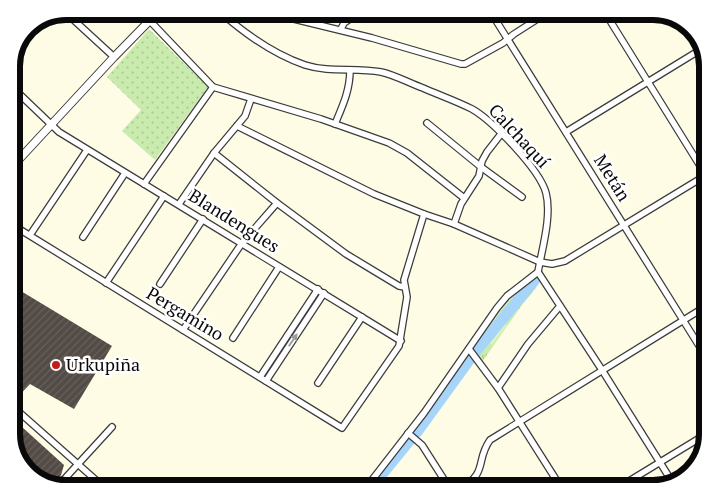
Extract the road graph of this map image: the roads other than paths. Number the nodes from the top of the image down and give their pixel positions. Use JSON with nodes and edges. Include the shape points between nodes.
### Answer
{"nodes":[{"id":1,"x":74,"y":20,"type":"edge"},
{"id":2,"x":230,"y":20,"type":"edge"},
{"id":3,"x":298,"y":20,"type":"edge"},
{"id":4,"x":348,"y":20,"type":"edge"},
{"id":5,"x":496,"y":20,"type":"edge"},
{"id":6,"x":536,"y":20,"type":"edge"},
{"id":7,"x":610,"y":20,"type":"edge"},
{"id":8,"x":150,"y":21,"type":"joint"},
{"id":9,"x":341,"y":30,"type":"junction"},
{"id":10,"x":508,"y":39,"type":"junction"},
{"id":11,"x":696,"y":52,"type":"edge"},
{"id":12,"x":114,"y":57,"type":"junction"},
{"id":13,"x":350,"y":70,"type":"junction"},
{"id":14,"x":648,"y":82,"type":"junction"},
{"id":15,"x":212,"y":87,"type":"junction"},
{"id":16,"x":20,"y":95,"type":"edge"},
{"id":17,"x":251,"y":99,"type":"junction"},
{"id":18,"x":427,"y":123,"type":"dead end"},
{"id":19,"x":335,"y":124,"type":"junction"},
{"id":20,"x":51,"y":125,"type":"junction"},
{"id":21,"x":237,"y":126,"type":"junction"},
{"id":22,"x":566,"y":132,"type":"junction"},
{"id":23,"x":501,"y":134,"type":"junction"},
{"id":24,"x":87,"y":150,"type":"junction"},
{"id":25,"x":214,"y":153,"type":"junction"},
{"id":26,"x":20,"y":158,"type":"edge"},
{"id":27,"x":699,"y":163,"type":"edge"},
{"id":28,"x":481,"y":167,"type":"junction"},
{"id":29,"x":125,"y":173,"type":"junction"},
{"id":30,"x":699,"y":181,"type":"edge"},
{"id":31,"x":144,"y":184,"type":"junction"},
{"id":32,"x":164,"y":196,"type":"junction"},
{"id":33,"x":522,"y":197,"type":"dead end"},
{"id":34,"x":464,"y":198,"type":"junction"},
{"id":35,"x":179,"y":204,"type":"junction"},
{"id":36,"x":277,"y":204,"type":"junction"},
{"id":37,"x":424,"y":214,"type":"junction"},
{"id":38,"x":203,"y":219,"type":"junction"},
{"id":39,"x":454,"y":224,"type":"junction"},
{"id":40,"x":624,"y":225,"type":"junction"},
{"id":41,"x":20,"y":229,"type":"edge"},
{"id":42,"x":30,"y":235,"type":"junction"},
{"id":43,"x":82,"y":237,"type":"dead end"},
{"id":44,"x":242,"y":243,"type":"junction"},
{"id":45,"x":540,"y":262,"type":"junction"},
{"id":46,"x":280,"y":267,"type":"junction"},
{"id":47,"x":538,"y":272,"type":"junction"},
{"id":48,"x":106,"y":283,"type":"junction"},
{"id":49,"x":160,"y":284,"type":"dead end"},
{"id":50,"x":405,"y":287,"type":"junction"},
{"id":51,"x":318,"y":289,"type":"junction"},
{"id":52,"x":324,"y":293,"type":"junction"},
{"id":53,"x":560,"y":306,"type":"junction"},
{"id":54,"x":699,"y":311,"type":"edge"},
{"id":55,"x":362,"y":317,"type":"junction"},
{"id":56,"x":682,"y":321,"type":"junction"},
{"id":57,"x":183,"y":330,"type":"junction"},
{"id":58,"x":233,"y":338,"type":"dead end"},
{"id":59,"x":401,"y":341,"type":"junction"},
{"id":60,"x":699,"y":346,"type":"edge"},
{"id":61,"x":469,"y":349,"type":"junction"},
{"id":62,"x":602,"y":370,"type":"junction"},
{"id":63,"x":263,"y":379,"type":"junction"},
{"id":64,"x":318,"y":383,"type":"dead end"},
{"id":65,"x":498,"y":388,"type":"junction"},
{"id":66,"x":20,"y":413,"type":"edge"},
{"id":67,"x":520,"y":422,"type":"junction"},
{"id":68,"x":112,"y":427,"type":"dead end"},
{"id":69,"x":408,"y":433,"type":"junction"},
{"id":70,"x":699,"y":438,"type":"edge"},
{"id":71,"x":660,"y":463,"type":"junction"},
{"id":72,"x":78,"y":464,"type":"junction"},
{"id":73,"x":669,"y":477,"type":"edge"},
{"id":74,"x":63,"y":480,"type":"edge"},
{"id":75,"x":96,"y":480,"type":"edge"},
{"id":76,"x":372,"y":480,"type":"edge"},
{"id":77,"x":444,"y":480,"type":"edge"},
{"id":78,"x":472,"y":480,"type":"edge"},
{"id":79,"x":556,"y":480,"type":"edge"},
{"id":80,"x":631,"y":480,"type":"edge"}],
"edges":[{"from":1,"to":12,"type":"street"},
{"from":2,"to":13,"type":"street","name":"Calchaquí","via":[[251,38],[286,58],[317,68]]},
{"from":3,"to":9,"type":"street"},
{"from":4,"to":9,"type":"street"},
{"from":5,"to":10,"type":"street","name":"Metán"},
{"from":6,"to":10,"type":"street"},
{"from":7,"to":14,"type":"street"},
{"from":8,"to":12,"type":"street"},
{"from":8,"to":15,"type":"street"},
{"from":9,"to":10,"type":"street","via":[[461,64]]},
{"from":10,"to":22,"type":"street","name":"Metán"},
{"from":11,"to":14,"type":"street"},
{"from":12,"to":20,"type":"street"},
{"from":13,"to":19,"type":"street","via":[[347,97]]},
{"from":13,"to":23,"type":"street","name":"Calchaquí","via":[[381,72],[437,94],[472,109]]},
{"from":14,"to":22,"type":"street"},
{"from":14,"to":27,"type":"street"},
{"from":15,"to":17,"type":"street"},
{"from":15,"to":31,"type":"street"},
{"from":16,"to":20,"type":"street","name":"Blandengues"},
{"from":17,"to":19,"type":"street"},
{"from":17,"to":21,"type":"street"},
{"from":18,"to":28,"type":"street"},
{"from":19,"to":34,"type":"street","via":[[399,148]]},
{"from":20,"to":24,"type":"street","name":"Blandengues"},
{"from":20,"to":26,"type":"street"},
{"from":21,"to":25,"type":"street"},
{"from":21,"to":37,"type":"street","via":[[374,194]]},
{"from":22,"to":40,"type":"street","name":"Metán"},
{"from":23,"to":28,"type":"street","via":[[487,152]]},
{"from":23,"to":45,"type":"street","name":"Calchaquí","via":[[534,168],[545,188],[548,216]]},
{"from":24,"to":29,"type":"street","name":"Blandengues"},
{"from":24,"to":42,"type":"street"},
{"from":25,"to":35,"type":"street"},
{"from":25,"to":36,"type":"street"},
{"from":28,"to":33,"type":"street"},
{"from":28,"to":34,"type":"street","via":[[479,176]]},
{"from":29,"to":31,"type":"street","name":"Blandengues"},
{"from":29,"to":43,"type":"street"},
{"from":30,"to":40,"type":"street"},
{"from":31,"to":32,"type":"street","name":"Blandengues"},
{"from":32,"to":35,"type":"street","name":"Blandengues"},
{"from":32,"to":48,"type":"street"},
{"from":34,"to":39,"type":"street"},
{"from":35,"to":38,"type":"street","name":"Blandengues"},
{"from":36,"to":44,"type":"street"},
{"from":36,"to":50,"type":"street","via":[[346,254]]},
{"from":37,"to":39,"type":"street"},
{"from":37,"to":50,"type":"street","via":[[404,280]]},
{"from":38,"to":44,"type":"street","name":"Blandengues"},
{"from":38,"to":49,"type":"street"},
{"from":39,"to":45,"type":"street"},
{"from":40,"to":45,"type":"street","via":[[565,261]]},
{"from":40,"to":56,"type":"street","name":"Metán"},
{"from":41,"to":42,"type":"street","name":"Pergamino"},
{"from":42,"to":48,"type":"street","name":"Pergamino"},
{"from":44,"to":46,"type":"street","name":"Blandengues"},
{"from":44,"to":57,"type":"street"},
{"from":45,"to":47,"type":"street","name":"Calchaquí"},
{"from":46,"to":51,"type":"street","name":"Blandengues"},
{"from":46,"to":58,"type":"street"},
{"from":47,"to":53,"type":"street"},
{"from":47,"to":61,"type":"street","via":[[507,296]]},
{"from":48,"to":57,"type":"street","name":"Pergamino"},
{"from":50,"to":59,"type":"street","via":[[407,297]]},
{"from":51,"to":52,"type":"street","name":"Blandengues"},
{"from":51,"to":63,"type":"street"},
{"from":52,"to":55,"type":"street","name":"Blandengues"},
{"from":63,"to":52,"type":"street","one_way":true},
{"from":53,"to":62,"type":"street"},
{"from":53,"to":65,"type":"street","via":[[528,344]]},
{"from":54,"to":56,"type":"street"},
{"from":55,"to":59,"type":"street","name":"Blandengues"},
{"from":55,"to":64,"type":"street"},
{"from":56,"to":60,"type":"street","name":"Metán"},
{"from":56,"to":62,"type":"street"},
{"from":57,"to":63,"type":"street","name":"Pergamino"},
{"from":59,"to":63,"type":"street","name":"Pergamino","via":[[344,427],[340,428]]},
{"from":61,"to":65,"type":"street"},
{"from":61,"to":69,"type":"street"},
{"from":62,"to":67,"type":"street"},
{"from":62,"to":71,"type":"street"},
{"from":65,"to":67,"type":"street"},
{"from":66,"to":72,"type":"street"},
{"from":67,"to":78,"type":"street","via":[[490,440],[478,475]]},
{"from":67,"to":79,"type":"street"},
{"from":68,"to":72,"type":"street"},
{"from":69,"to":76,"type":"street"},
{"from":69,"to":77,"type":"street","via":[[422,445]]},
{"from":70,"to":71,"type":"street"},
{"from":71,"to":73,"type":"street"},
{"from":71,"to":80,"type":"street"},
{"from":72,"to":74,"type":"street"},
{"from":72,"to":75,"type":"street"}]}
